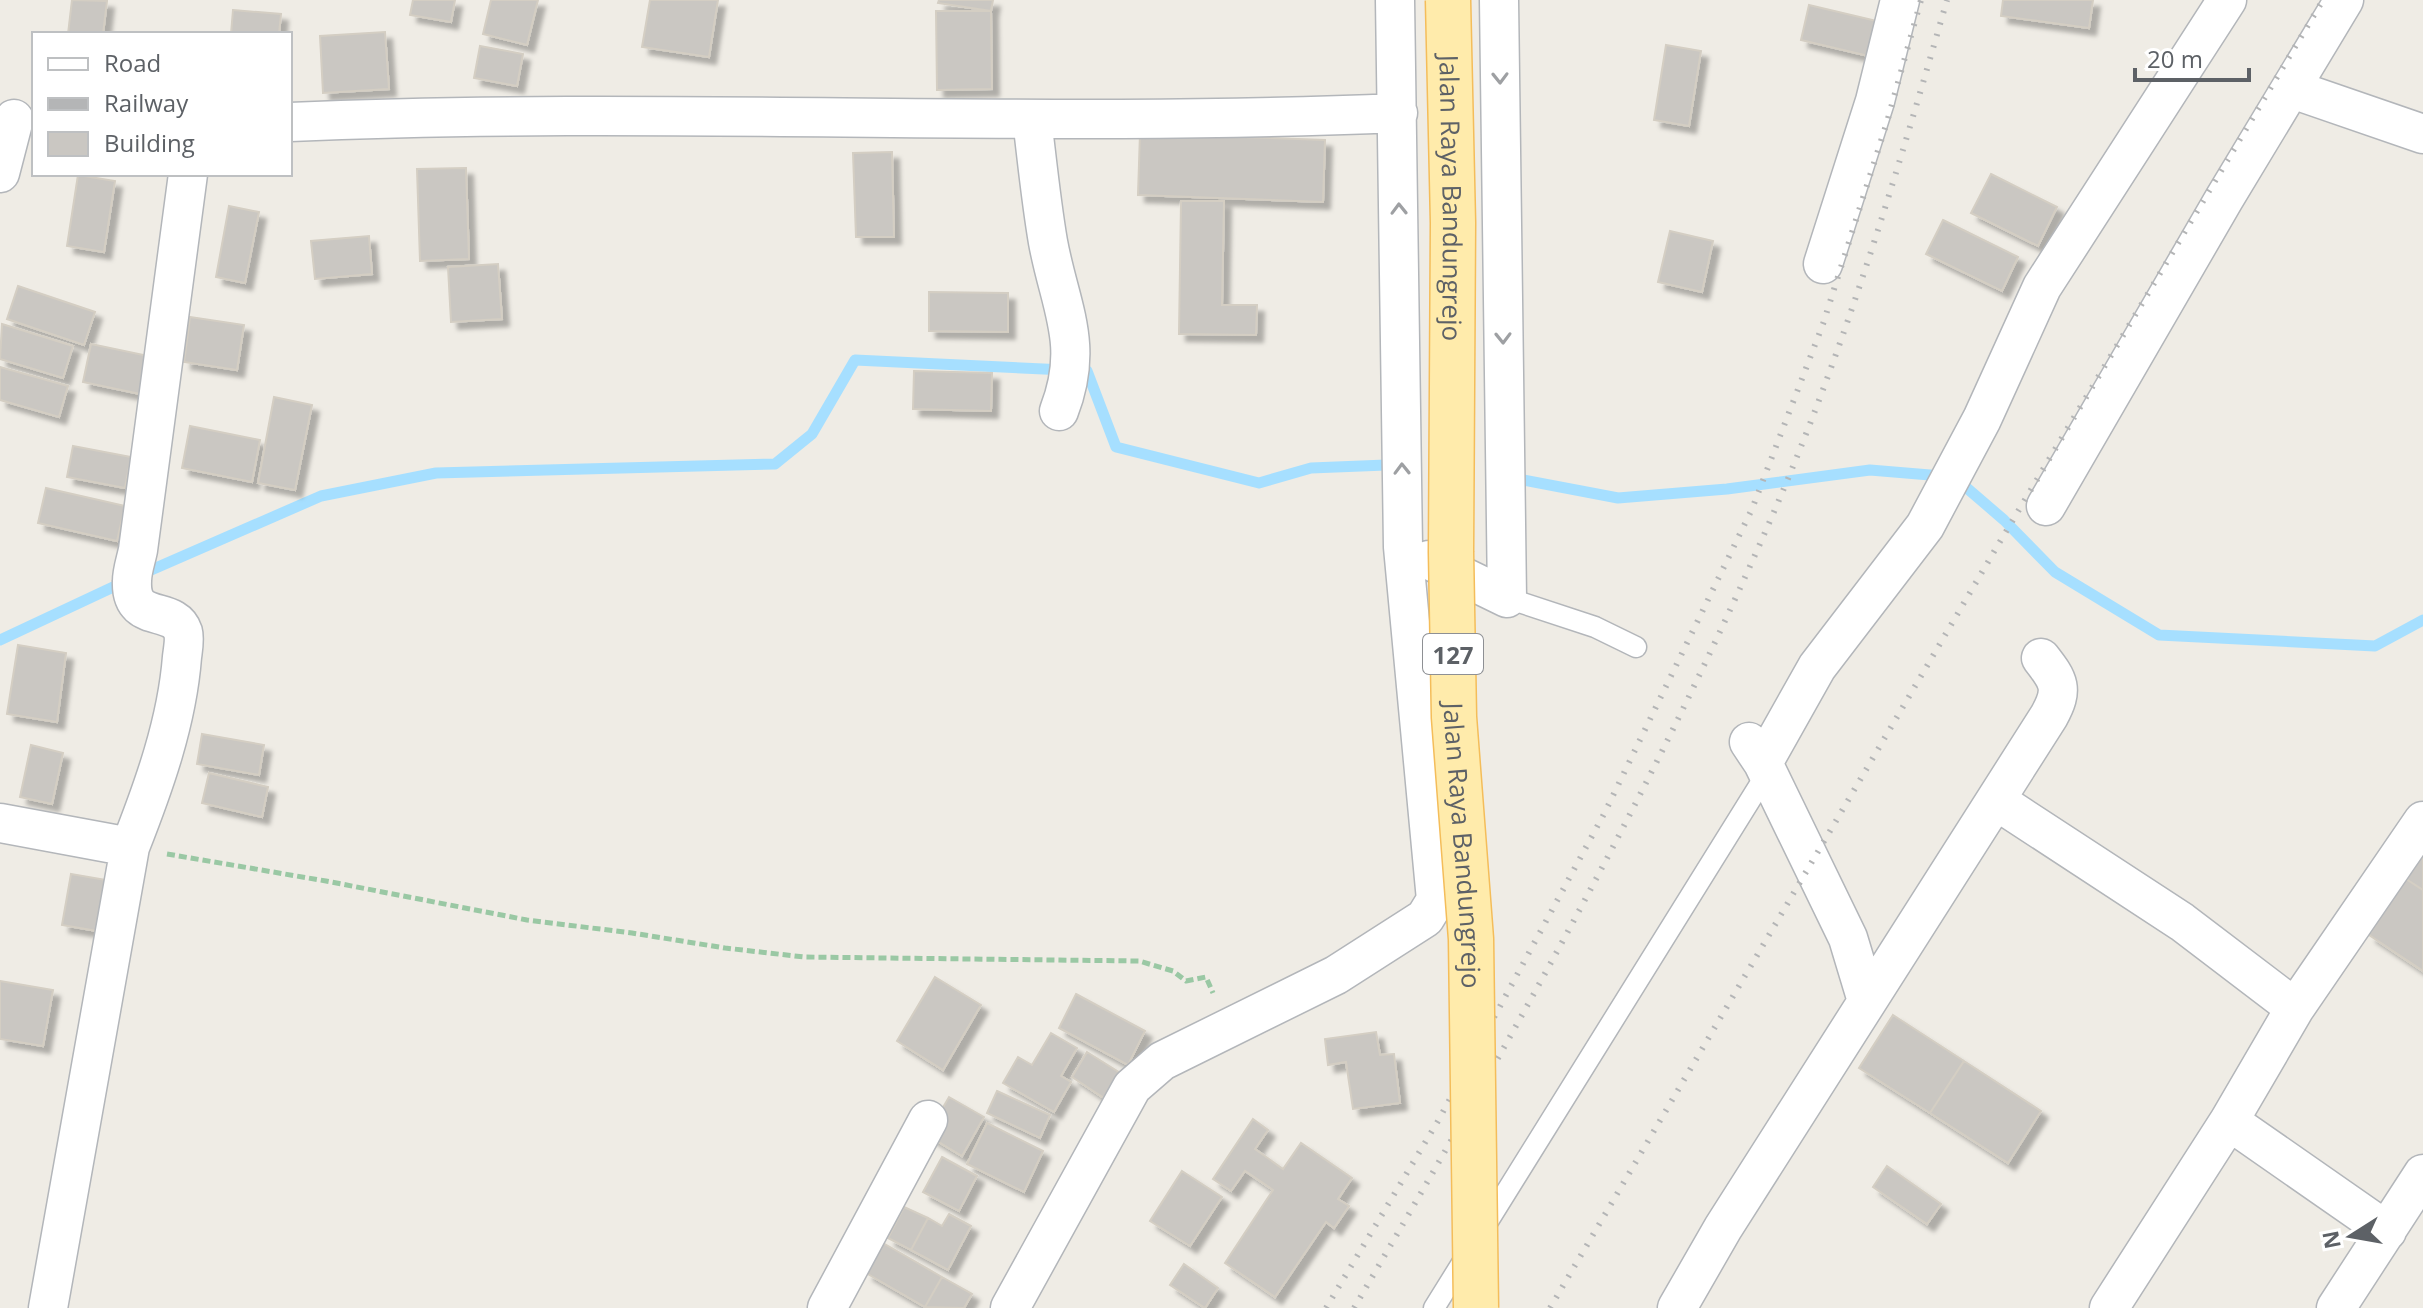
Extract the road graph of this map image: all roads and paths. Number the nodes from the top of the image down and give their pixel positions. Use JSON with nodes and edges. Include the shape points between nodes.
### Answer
{"nodes":[{"id":1,"x":1395,"y":0,"type":"edge"},
{"id":2,"x":1448,"y":0,"type":"edge"},
{"id":3,"x":1499,"y":0,"type":"edge"},
{"id":4,"x":1900,"y":0,"type":"edge"},
{"id":5,"x":2227,"y":0,"type":"edge"},
{"id":6,"x":2344,"y":0,"type":"edge"},
{"id":7,"x":2292,"y":89,"type":"junction"},
{"id":8,"x":1398,"y":113,"type":"junction"},
{"id":9,"x":16,"y":119,"type":"edge"},
{"id":10,"x":1032,"y":119,"type":"junction"},
{"id":11,"x":292,"y":122,"type":"edge"},
{"id":12,"x":2423,"y":134,"type":"edge"},
{"id":13,"x":0,"y":173,"type":"edge"},
{"id":14,"x":188,"y":176,"type":"edge"},
{"id":15,"x":1823,"y":264,"type":"dead end"},
{"id":16,"x":1066,"y":385,"type":"dead end"},
{"id":17,"x":2046,"y":506,"type":"dead end"},
{"id":18,"x":1403,"y":547,"type":"junction"},
{"id":19,"x":1507,"y":598,"type":"junction"},
{"id":20,"x":1636,"y":647,"type":"dead end"},
{"id":21,"x":2041,"y":658,"type":"dead end"},
{"id":22,"x":1759,"y":758,"type":"junction"},
{"id":23,"x":1997,"y":801,"type":"junction"},
{"id":24,"x":2423,"y":821,"type":"edge"},
{"id":25,"x":0,"y":823,"type":"edge"},
{"id":26,"x":130,"y":847,"type":"junction"},
{"id":27,"x":1867,"y":1001,"type":"junction"},
{"id":28,"x":2295,"y":1008,"type":"junction"},
{"id":29,"x":1230,"y":1029,"type":"junction"},
{"id":30,"x":928,"y":1120,"type":"dead end"},
{"id":31,"x":2229,"y":1121,"type":"junction"},
{"id":32,"x":2423,"y":1174,"type":"edge"},
{"id":33,"x":2387,"y":1231,"type":"junction"},
{"id":34,"x":48,"y":1308,"type":"edge"},
{"id":35,"x":827,"y":1308,"type":"edge"},
{"id":36,"x":1010,"y":1308,"type":"edge"},
{"id":37,"x":1434,"y":1308,"type":"edge"},
{"id":38,"x":1476,"y":1308,"type":"edge"},
{"id":39,"x":1677,"y":1308,"type":"edge"},
{"id":40,"x":2109,"y":1308,"type":"edge"},
{"id":41,"x":2336,"y":1308,"type":"edge"}],
"edges":[{"from":1,"to":8,"type":"street"},
{"from":2,"to":38,"type":"main road","name":"Jalan Raya Bandungrejo","number":"127","bridge":true,"via":[[1453,672],[1471,939]]},
{"from":3,"to":19,"type":"street","one_way":true},
{"from":4,"to":15,"type":"street","via":[[1875,101]]},
{"from":5,"to":22,"type":"street","via":[[2042,287],[1982,419],[1925,526],[1817,667]]},
{"from":6,"to":7,"type":"street"},
{"from":7,"to":12,"type":"street"},
{"from":7,"to":17,"type":"street"},
{"from":8,"to":10,"type":"street"},
{"from":18,"to":8,"type":"street","one_way":true},
{"from":9,"to":13,"type":"street"},
{"from":10,"to":11,"type":"street"},
{"from":10,"to":16,"type":"street","via":[[1043,213],[1069,325]]},
{"from":14,"to":26,"type":"street","via":[[134,566],[136,602],[142,610],[165,616],[184,634],[169,732]]},
{"from":18,"to":19,"type":"street"},
{"from":18,"to":29,"type":"street","via":[[1436,900],[1425,918],[1370,954]]},
{"from":19,"to":20,"type":"lane","via":[[1595,627]]},
{"from":21,"to":23,"type":"street","via":[[2056,678],[2057,701]]},
{"from":22,"to":27,"type":"street","via":[[1848,938]]},
{"from":22,"to":37,"type":"lane"},
{"from":23,"to":27,"type":"street"},
{"from":23,"to":28,"type":"street","via":[[2182,922]]},
{"from":24,"to":28,"type":"street"},
{"from":25,"to":26,"type":"street"},
{"from":26,"to":29,"type":"path","via":[[527,920],[804,957],[1139,961],[1173,971],[1186,981],[1206,977]]},
{"from":26,"to":34,"type":"street"},
{"from":27,"to":39,"type":"street"},
{"from":28,"to":31,"type":"street"},
{"from":29,"to":36,"type":"street","via":[[1162,1061],[1132,1087]]},
{"from":30,"to":35,"type":"street"},
{"from":31,"to":33,"type":"street"},
{"from":31,"to":40,"type":"street"},
{"from":32,"to":33,"type":"street"},
{"from":33,"to":41,"type":"street"}]}
